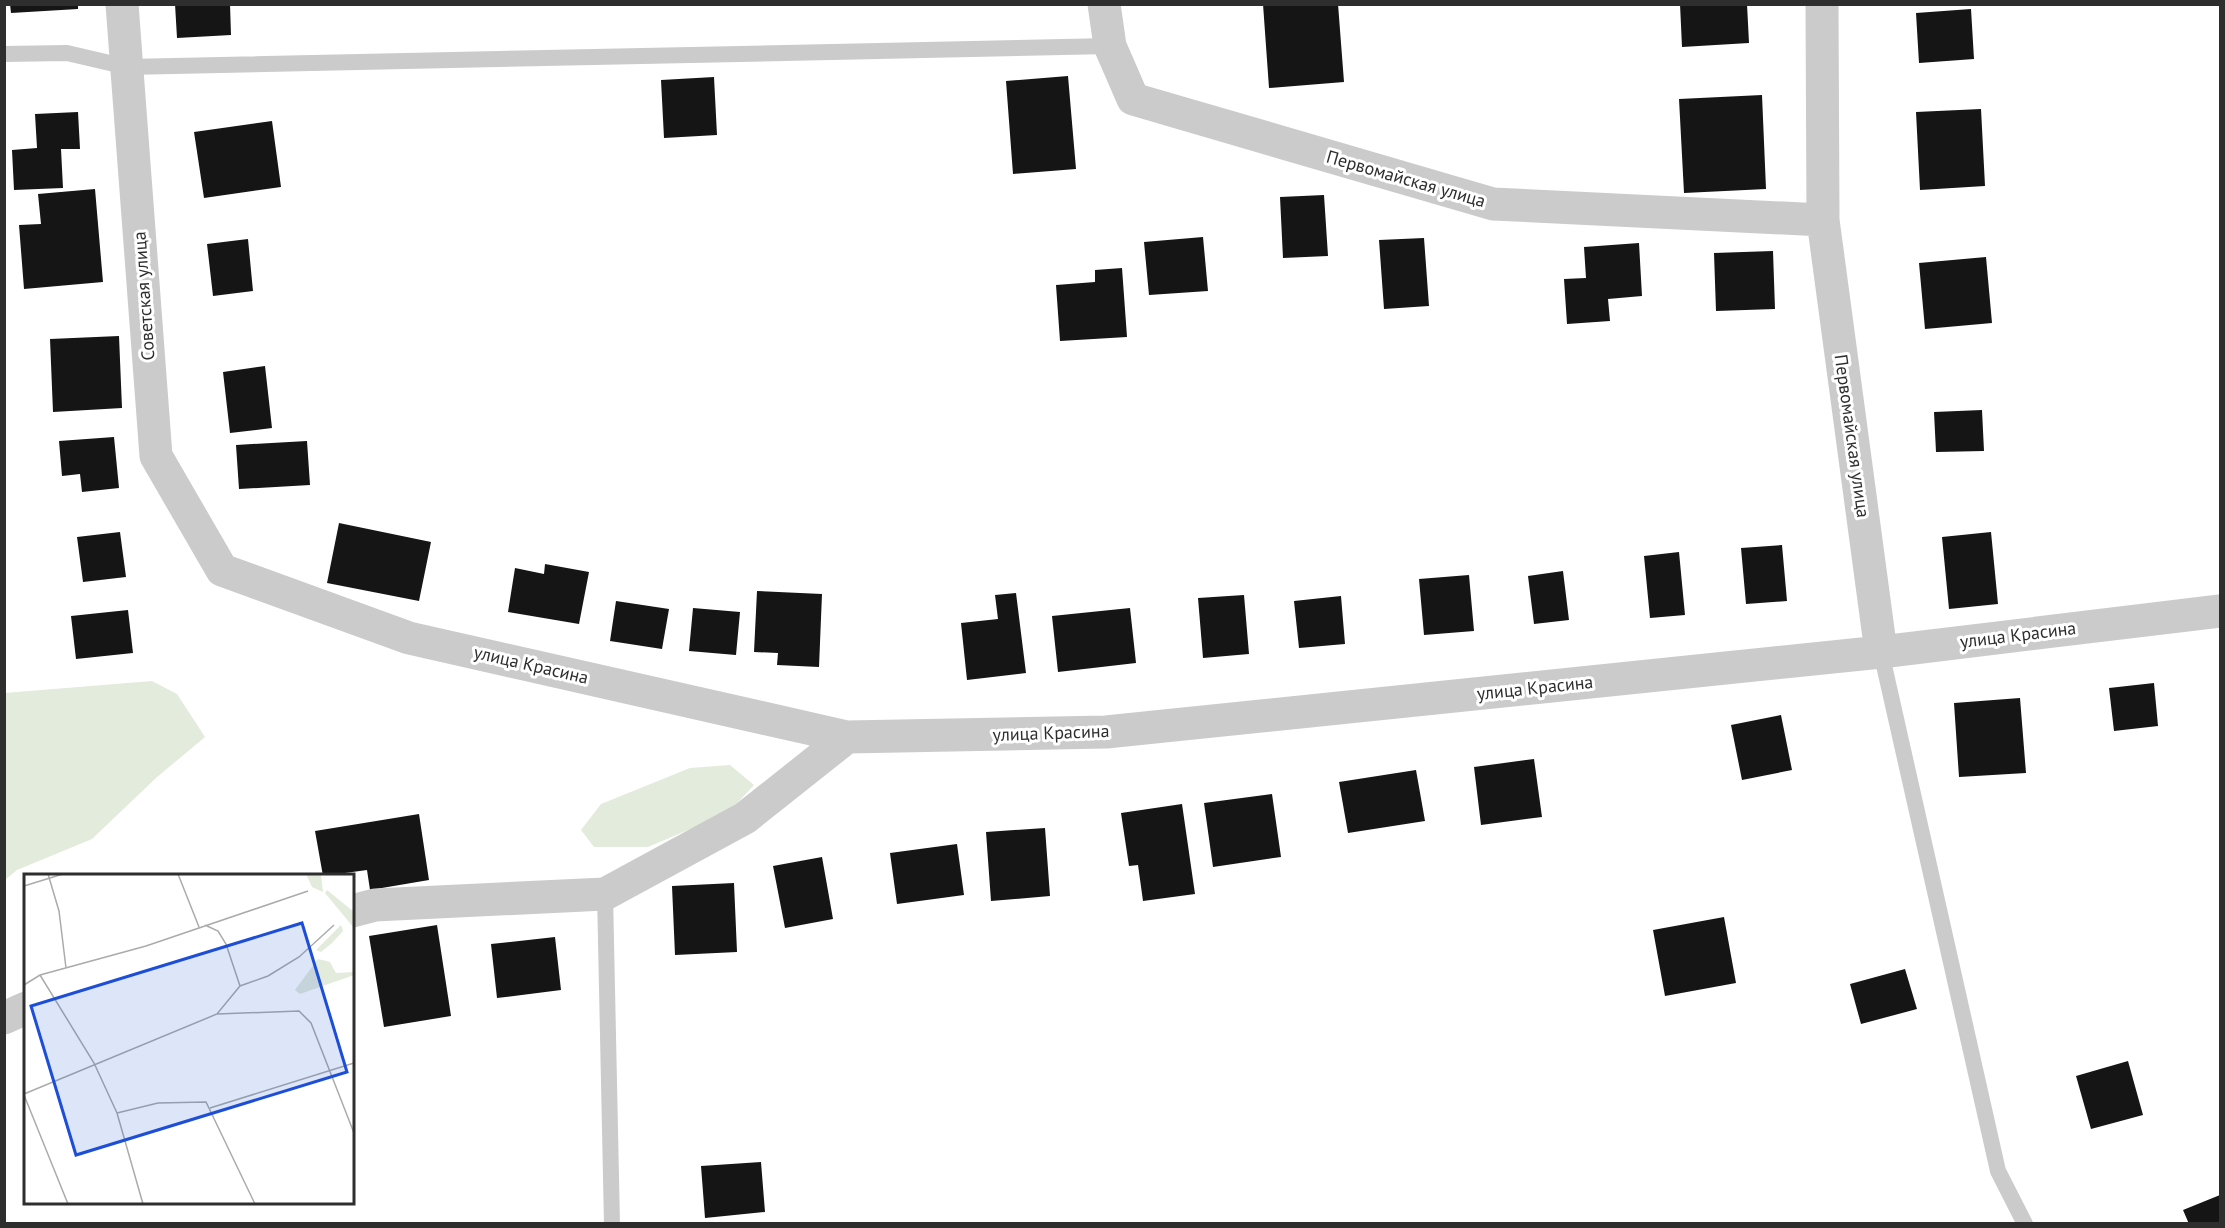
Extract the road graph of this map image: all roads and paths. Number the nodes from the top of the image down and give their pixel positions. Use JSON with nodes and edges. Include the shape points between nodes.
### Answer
{"nodes":[{"id":1,"x":122,"y":4,"type":"edge"},
{"id":2,"x":1104,"y":4,"type":"edge"},
{"id":3,"x":1822,"y":4,"type":"edge"},
{"id":4,"x":1110,"y":46,"type":"junction"},
{"id":5,"x":4,"y":54,"type":"edge"},
{"id":6,"x":127,"y":67,"type":"junction"},
{"id":7,"x":1823,"y":220,"type":"junction"},
{"id":8,"x":222,"y":570,"type":"joint"},
{"id":9,"x":2220,"y":611,"type":"edge"},
{"id":10,"x":1881,"y":652,"type":"junction"},
{"id":11,"x":847,"y":738,"type":"junction"},
{"id":12,"x":605,"y":894,"type":"junction"},
{"id":13,"x":354,"y":910,"type":"edge"},
{"id":14,"x":24,"y":1009,"type":"edge"},
{"id":15,"x":4,"y":1018,"type":"edge"},
{"id":16,"x":612,"y":1224,"type":"edge"},
{"id":17,"x":2025,"y":1224,"type":"edge"}],
"edges":[{"from":1,"to":6,"type":"street","name":"Советская улица"},
{"from":2,"to":4,"type":"street","name":"Первомайская улица"},
{"from":3,"to":7,"type":"street","name":"Первомайская улица"},
{"from":4,"to":6,"type":"lane"},
{"from":4,"to":7,"type":"street","name":"Первомайская улица","via":[[1133,99],[1492,204]]},
{"from":5,"to":6,"type":"lane","via":[[67,53]]},
{"from":6,"to":8,"type":"street","name":"Советская улица","via":[[156,456]]},
{"from":7,"to":10,"type":"street","name":"Первомайская улица"},
{"from":8,"to":11,"type":"street","name":"улица Красина","via":[[409,638]]},
{"from":9,"to":10,"type":"street","name":"улица Красина"},
{"from":10,"to":11,"type":"street","name":"улица Красина","via":[[1106,732]]},
{"from":10,"to":17,"type":"lane","via":[[1998,1171]]},
{"from":11,"to":12,"type":"street","via":[[745,818]]},
{"from":12,"to":13,"type":"street","via":[[375,905]]},
{"from":12,"to":16,"type":"lane"},
{"from":14,"to":15,"type":"street"}]}
